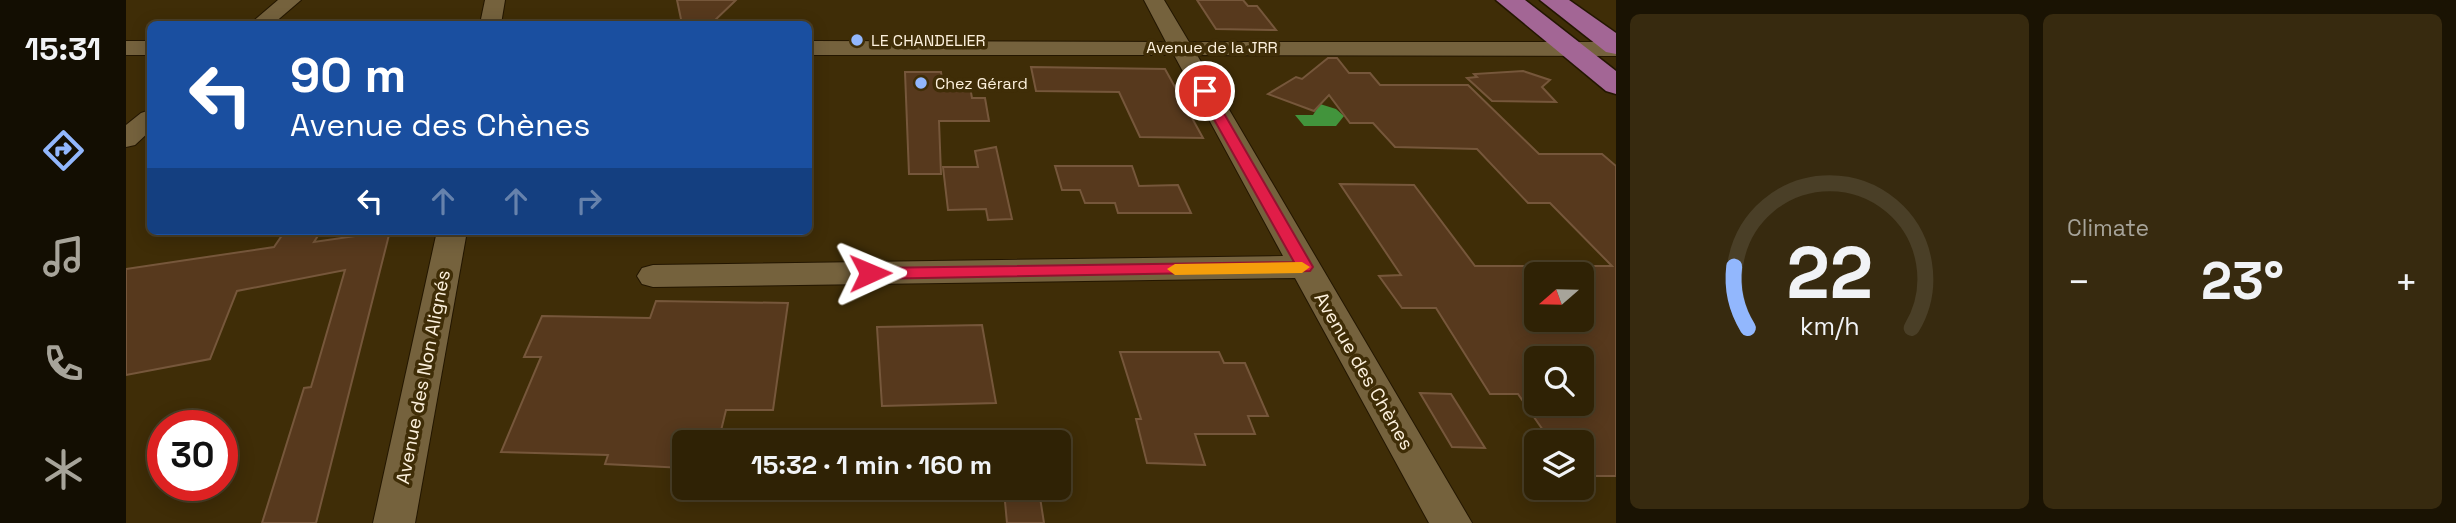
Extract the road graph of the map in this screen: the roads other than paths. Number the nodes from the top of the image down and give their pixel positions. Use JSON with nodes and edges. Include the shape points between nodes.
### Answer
{"nodes":[{"id":1,"x":291,"y":0,"type":"edge"},
{"id":2,"x":495,"y":0,"type":"edge"},
{"id":3,"x":1154,"y":0,"type":"edge"},
{"id":4,"x":1509,"y":0,"type":"edge"},
{"id":5,"x":1553,"y":0,"type":"edge"},
{"id":6,"x":264,"y":21,"type":"edge"},
{"id":7,"x":492,"y":21,"type":"edge"},
{"id":8,"x":1179,"y":47,"type":"junction"},
{"id":9,"x":126,"y":48,"type":"edge"},
{"id":10,"x":147,"y":48,"type":"edge"},
{"id":11,"x":812,"y":48,"type":"edge"},
{"id":12,"x":1616,"y":48,"type":"edge"},
{"id":13,"x":1570,"y":49,"type":"junction"},
{"id":14,"x":1616,"y":85,"type":"edge"},
{"id":15,"x":147,"y":121,"type":"edge"},
{"id":16,"x":126,"y":139,"type":"edge"},
{"id":17,"x":451,"y":235,"type":"edge"},
{"id":18,"x":1305,"y":267,"type":"junction"},
{"id":19,"x":653,"y":276,"type":"dead end"},
{"id":20,"x":394,"y":523,"type":"edge"},
{"id":21,"x":1451,"y":523,"type":"edge"}],
"edges":[{"from":1,"to":6,"type":"street"},
{"from":2,"to":7,"type":"street"},
{"from":3,"to":8,"type":"street","name":"Avenue des Chènes"},
{"from":4,"to":13,"type":"main road"},
{"from":5,"to":12,"type":"main road"},
{"from":8,"to":11,"type":"street","name":"Avenue de la JRR"},
{"from":8,"to":13,"type":"street","name":"Avenue de la JRR"},
{"from":8,"to":18,"type":"street","name":"Avenue des Chènes"},
{"from":9,"to":10,"type":"street"},
{"from":12,"to":13,"type":"street","name":"Avenue de la JRR"},
{"from":13,"to":14,"type":"main road"},
{"from":15,"to":16,"type":"street"},
{"from":17,"to":20,"type":"street","name":"Avenue des Non Alignés"},
{"from":18,"to":19,"type":"street"},
{"from":18,"to":21,"type":"street","name":"Avenue des Chènes"}]}
